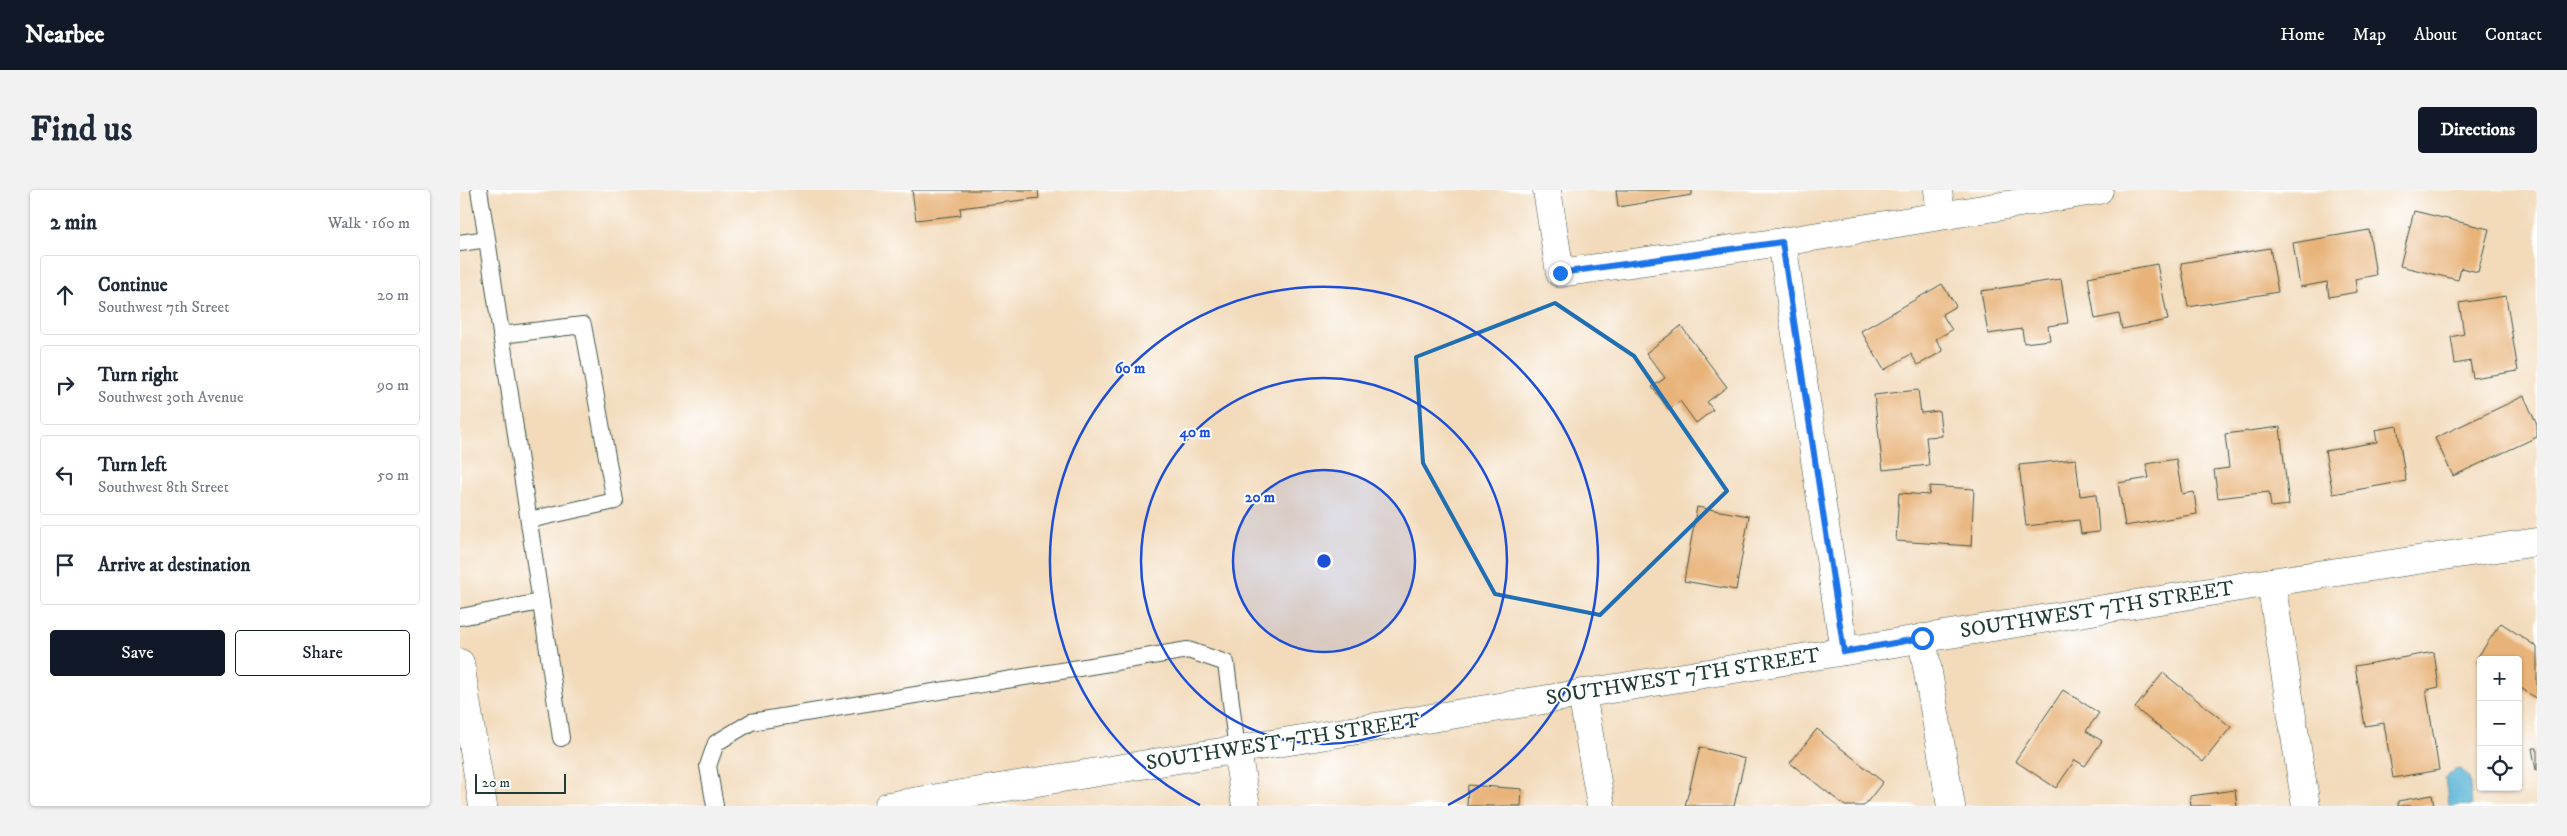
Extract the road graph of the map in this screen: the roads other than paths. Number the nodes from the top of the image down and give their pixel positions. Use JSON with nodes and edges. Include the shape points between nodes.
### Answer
{"nodes":[{"id":1,"x":479,"y":190,"type":"edge"},
{"id":2,"x":1547,"y":190,"type":"edge"},
{"id":3,"x":2099,"y":190,"type":"edge"},
{"id":4,"x":1940,"y":203,"type":"edge"},
{"id":5,"x":487,"y":239,"type":"junction"},
{"id":6,"x":1782,"y":242,"type":"junction"},
{"id":7,"x":460,"y":243,"type":"edge"},
{"id":8,"x":501,"y":336,"type":"junction"},
{"id":9,"x":529,"y":520,"type":"junction"},
{"id":10,"x":2537,"y":542,"type":"edge"},
{"id":11,"x":2271,"y":582,"type":"junction"},
{"id":12,"x":541,"y":602,"type":"junction"},
{"id":13,"x":460,"y":617,"type":"edge"},
{"id":14,"x":1922,"y":638,"type":"junction"},
{"id":15,"x":1844,"y":652,"type":"junction"},
{"id":16,"x":460,"y":663,"type":"edge"},
{"id":17,"x":1582,"y":693,"type":"junction"},
{"id":18,"x":561,"y":738,"type":"dead end"},
{"id":19,"x":1237,"y":750,"type":"junction"},
{"id":20,"x":482,"y":806,"type":"edge"},
{"id":21,"x":715,"y":806,"type":"edge"},
{"id":22,"x":888,"y":806,"type":"edge"},
{"id":23,"x":1246,"y":806,"type":"edge"},
{"id":24,"x":1601,"y":806,"type":"edge"},
{"id":25,"x":1951,"y":806,"type":"edge"},
{"id":26,"x":2306,"y":806,"type":"edge"}],
"edges":[{"from":1,"to":5,"type":"lane"},
{"from":2,"to":6,"type":"street","via":[[1560,273]]},
{"from":3,"to":4,"type":"street"},
{"from":4,"to":6,"type":"street"},
{"from":5,"to":7,"type":"lane"},
{"from":5,"to":8,"type":"lane"},
{"from":6,"to":15,"type":"street"},
{"from":8,"to":9,"type":"lane"},
{"from":8,"to":9,"type":"lane","via":[[583,325],[615,501]]},
{"from":9,"to":12,"type":"lane"},
{"from":10,"to":11,"type":"street","name":"SOUTHWEST 7TH STREET"},
{"from":11,"to":14,"type":"street","name":"SOUTHWEST 7TH STREET"},
{"from":11,"to":26,"type":"street"},
{"from":12,"to":13,"type":"lane"},
{"from":12,"to":18,"type":"lane"},
{"from":14,"to":15,"type":"street","name":"SOUTHWEST 7TH STREET"},
{"from":14,"to":25,"type":"street"},
{"from":15,"to":17,"type":"street","name":"SOUTHWEST 7TH STREET"},
{"from":16,"to":20,"type":"street"},
{"from":17,"to":19,"type":"street","name":"SOUTHWEST 7TH STREET"},
{"from":17,"to":24,"type":"street"},
{"from":19,"to":21,"type":"lane","via":[[1226,663],[1188,650],[752,722],[716,742],[708,766]]},
{"from":19,"to":22,"type":"street","name":"SOUTHWEST 7TH STREET"},
{"from":19,"to":23,"type":"street"}]}
